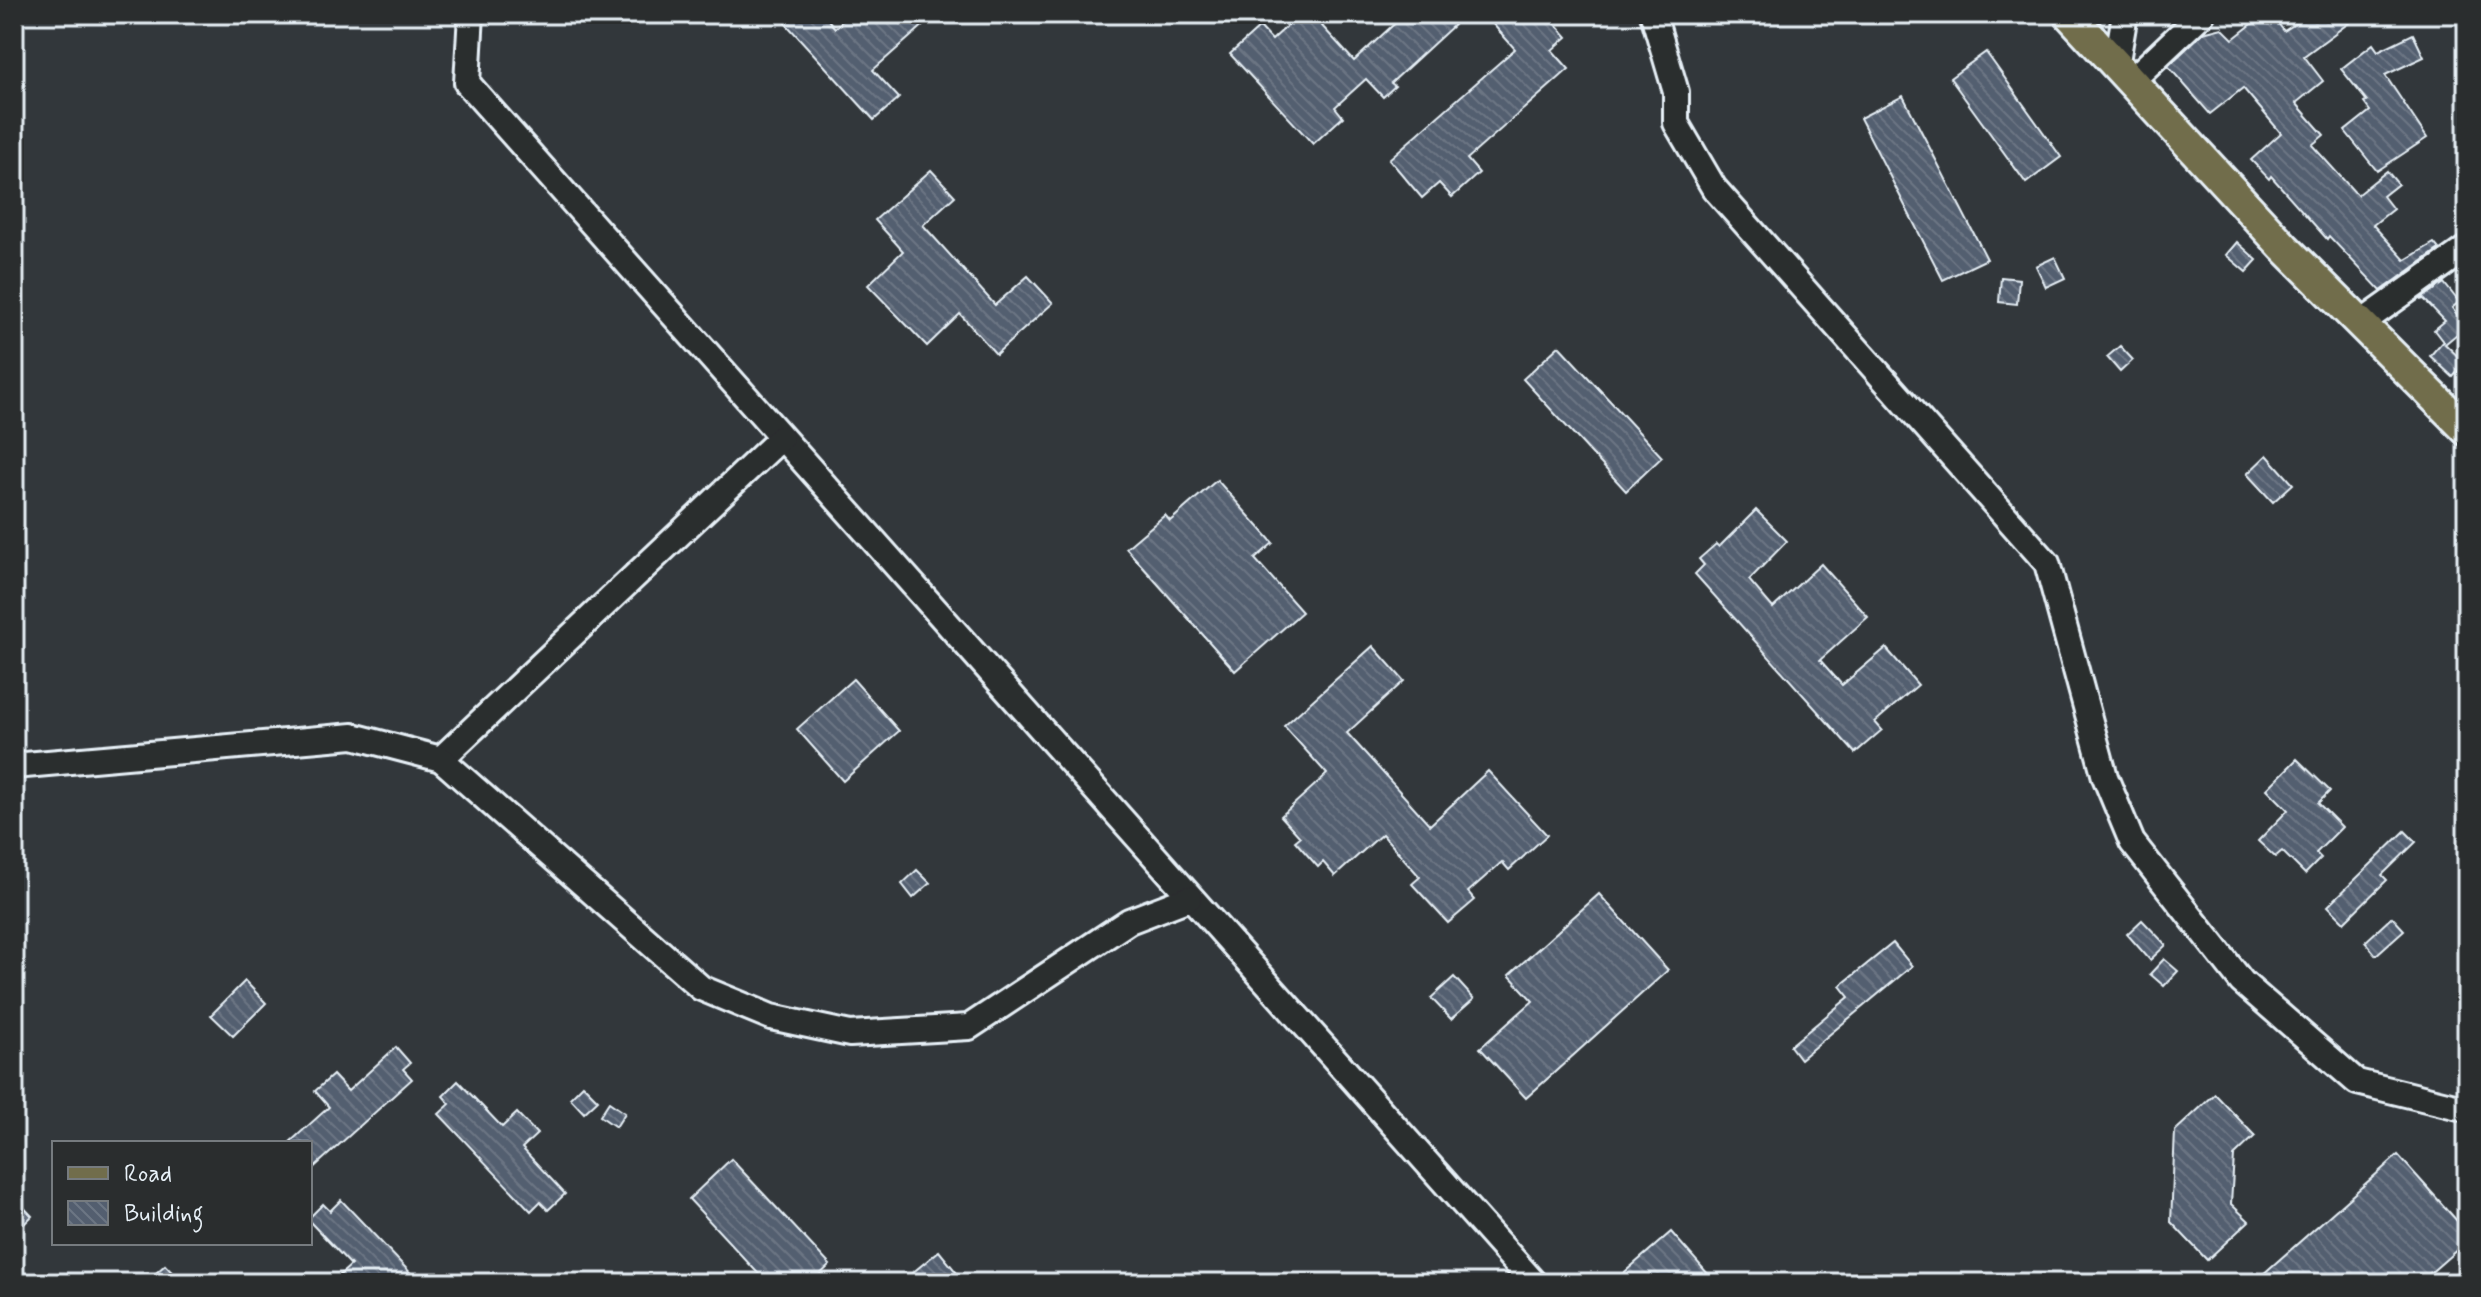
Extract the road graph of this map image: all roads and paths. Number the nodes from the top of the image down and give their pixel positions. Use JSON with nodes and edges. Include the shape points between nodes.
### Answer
{"nodes":[{"id":1,"x":471,"y":14,"type":"edge"},
{"id":2,"x":1653,"y":14,"type":"edge"},
{"id":3,"x":2069,"y":14,"type":"edge"},
{"id":4,"x":2125,"y":14,"type":"edge"},
{"id":5,"x":2202,"y":14,"type":"edge"},
{"id":6,"x":2123,"y":74,"type":"junction"},
{"id":7,"x":2467,"y":248,"type":"edge"},
{"id":8,"x":2360,"y":324,"type":"junction"},
{"id":9,"x":2467,"y":430,"type":"edge"},
{"id":10,"x":781,"y":438,"type":"junction"},
{"id":11,"x":441,"y":759,"type":"junction"},
{"id":12,"x":14,"y":766,"type":"edge"},
{"id":13,"x":1189,"y":898,"type":"junction"},
{"id":14,"x":2467,"y":1109,"type":"edge"},
{"id":15,"x":1534,"y":1283,"type":"edge"}],
"edges":[{"from":1,"to":10,"type":"street","via":[[467,83]]},
{"from":2,"to":14,"type":"street","via":[[1676,92],[1676,123],[1714,188],[2047,563],[2105,777],[2132,842],[2242,982],[2357,1082]]},
{"from":3,"to":6,"type":"main road"},
{"from":4,"to":6,"type":"street"},
{"from":5,"to":6,"type":"street"},
{"from":6,"to":8,"type":"main road"},
{"from":7,"to":8,"type":"street"},
{"from":8,"to":9,"type":"main road"},
{"from":10,"to":11,"type":"street"},
{"from":10,"to":13,"type":"street"},
{"from":11,"to":12,"type":"street","via":[[353,736]]},
{"from":11,"to":13,"type":"street","via":[[701,988],[771,1017],[850,1034],[969,1027],[1129,921]]},
{"from":13,"to":15,"type":"street"}]}
